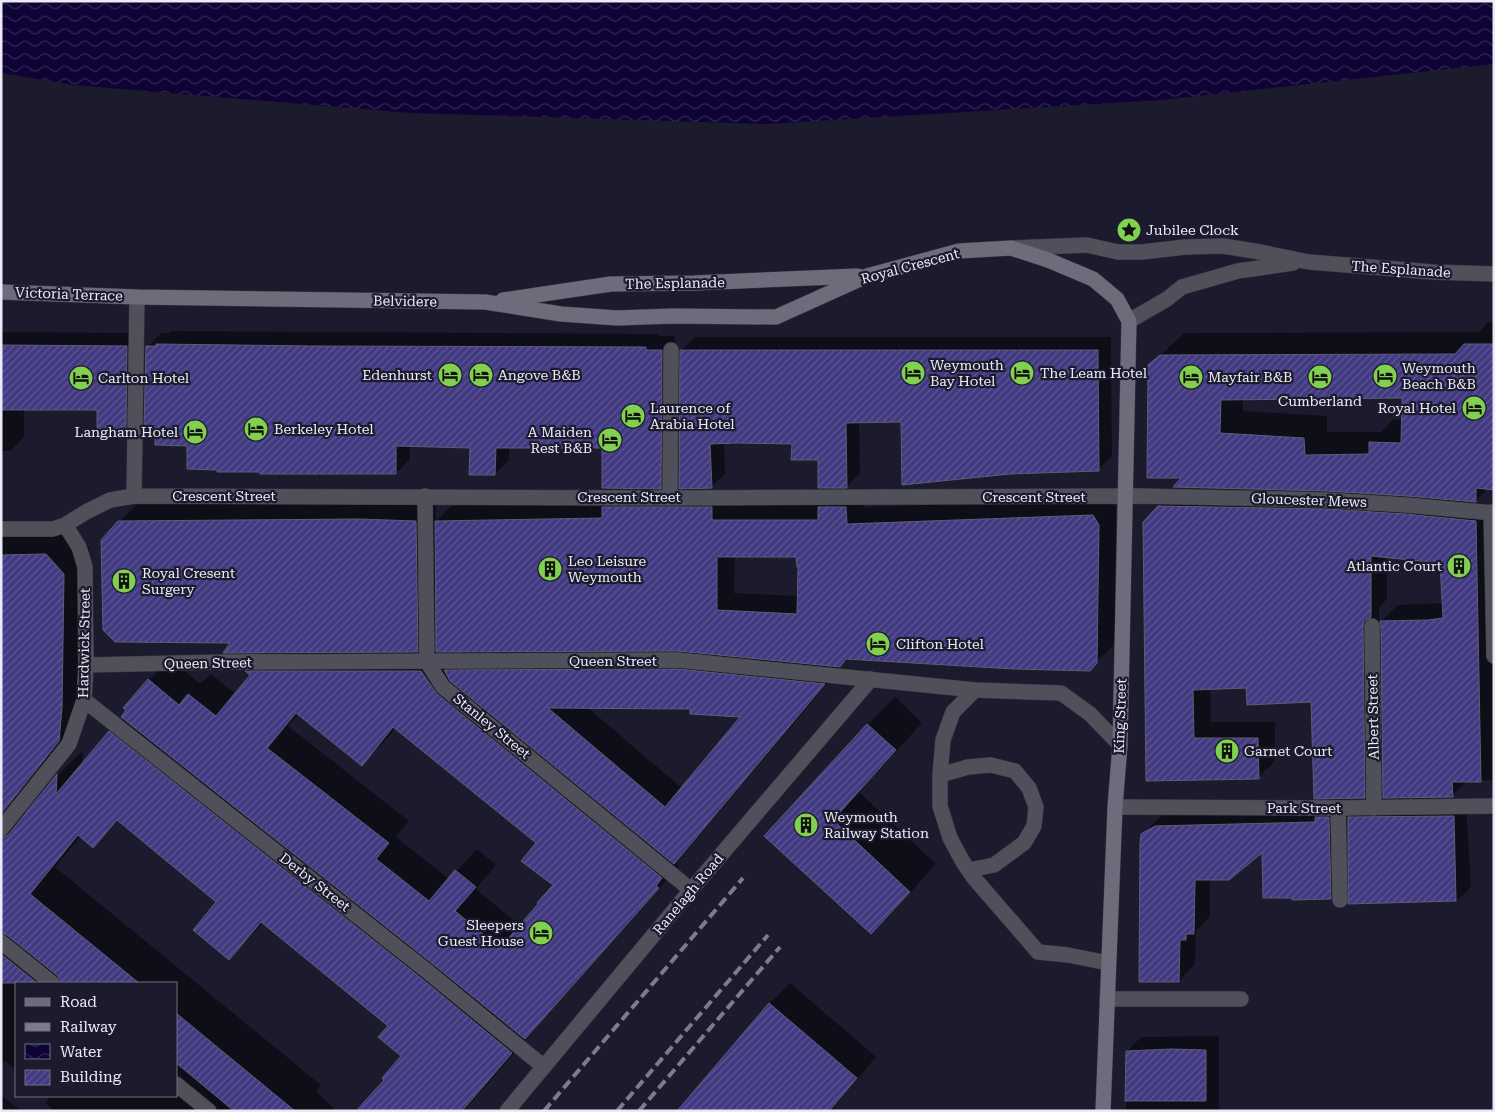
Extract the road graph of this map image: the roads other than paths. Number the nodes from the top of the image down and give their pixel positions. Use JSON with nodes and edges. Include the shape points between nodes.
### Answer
{"nodes":[{"id":1,"x":1011,"y":248,"type":"junction"},
{"id":2,"x":1309,"y":262,"type":"junction"},
{"id":3,"x":1494,"y":274,"type":"edge"},
{"id":4,"x":867,"y":276,"type":"junction"},
{"id":5,"x":1,"y":292,"type":"edge"},
{"id":6,"x":137,"y":297,"type":"junction"},
{"id":7,"x":484,"y":302,"type":"junction"},
{"id":8,"x":672,"y":316,"type":"joint"},
{"id":9,"x":1130,"y":322,"type":"junction"},
{"id":10,"x":671,"y":350,"type":"dead end"},
{"id":11,"x":134,"y":496,"type":"junction"},
{"id":12,"x":425,"y":496,"type":"junction"},
{"id":13,"x":1124,"y":496,"type":"junction"},
{"id":14,"x":670,"y":498,"type":"junction"},
{"id":15,"x":1492,"y":512,"type":"edge"},
{"id":16,"x":65,"y":525,"type":"junction"},
{"id":17,"x":1,"y":529,"type":"edge"},
{"id":18,"x":1372,"y":626,"type":"dead end"},
{"id":19,"x":1494,"y":656,"type":"edge"},
{"id":20,"x":427,"y":662,"type":"junction"},
{"id":21,"x":86,"y":665,"type":"junction"},
{"id":22,"x":871,"y":679,"type":"junction"},
{"id":23,"x":974,"y":690,"type":"junction"},
{"id":24,"x":84,"y":700,"type":"junction"},
{"id":25,"x":1120,"y":745,"type":"junction"},
{"id":26,"x":940,"y":775,"type":"junction"},
{"id":27,"x":1494,"y":806,"type":"edge"},
{"id":28,"x":1115,"y":807,"type":"junction"},
{"id":29,"x":1338,"y":808,"type":"junction"},
{"id":30,"x":1374,"y":808,"type":"junction"},
{"id":31,"x":1,"y":829,"type":"edge"},
{"id":32,"x":969,"y":870,"type":"junction"},
{"id":33,"x":691,"y":890,"type":"junction"},
{"id":34,"x":1340,"y":900,"type":"dead end"},
{"id":35,"x":1,"y":942,"type":"edge"},
{"id":36,"x":1108,"y":963,"type":"junction"},
{"id":37,"x":51,"y":982,"type":"edge"},
{"id":38,"x":1106,"y":999,"type":"junction"},
{"id":39,"x":1241,"y":999,"type":"dead end"},
{"id":40,"x":544,"y":1067,"type":"junction"},
{"id":41,"x":178,"y":1086,"type":"edge"},
{"id":42,"x":209,"y":1111,"type":"edge"},
{"id":43,"x":507,"y":1111,"type":"edge"},
{"id":44,"x":1103,"y":1111,"type":"edge"}],
"edges":[{"from":1,"to":2,"type":"street","name":"The Esplanade","via":[[1087,246],[1118,252],[1142,252],[1223,246]]},
{"from":1,"to":4,"type":"main road","name":"Royal Crescent","via":[[959,251]]},
{"from":1,"to":9,"type":"main road","name":"Royal Crescent","via":[[1093,279],[1117,299]]},
{"from":2,"to":3,"type":"street","name":"The Esplanade"},
{"from":2,"to":9,"type":"street","name":"The Esplanade","via":[[1238,271],[1182,287]]},
{"from":4,"to":7,"type":"main road","name":"The Esplanade","via":[[611,284]]},
{"from":4,"to":8,"type":"main road","name":"Royal Crescent","via":[[776,317]]},
{"from":5,"to":6,"type":"main road","name":"Victoria Terrace"},
{"from":6,"to":7,"type":"main road","name":"Belvidere"},
{"from":6,"to":11,"type":"street"},
{"from":7,"to":8,"type":"main road","name":"Belvidere","via":[[561,314],[617,318]]},
{"from":9,"to":13,"type":"main road","name":"King Street"},
{"from":10,"to":14,"type":"street"},
{"from":11,"to":12,"type":"street","name":"Crescent Street"},
{"from":11,"to":16,"type":"street","name":"Crescent Street","via":[[110,500]]},
{"from":12,"to":14,"type":"street","name":"Crescent Street"},
{"from":12,"to":20,"type":"street"},
{"from":13,"to":14,"type":"street","name":"Crescent Street"},
{"from":13,"to":15,"type":"street","name":"Gloucester Mews","via":[[1326,500]]},
{"from":13,"to":25,"type":"main road","name":"King Street"},
{"from":15,"to":19,"type":"street"},
{"from":16,"to":17,"type":"street","via":[[53,529]]},
{"from":16,"to":21,"type":"street","name":"Hardwick Street","via":[[79,547],[85,568]]},
{"from":18,"to":30,"type":"street","name":"Albert Street"},
{"from":20,"to":21,"type":"street","name":"Queen Street"},
{"from":20,"to":22,"type":"street","name":"Queen Street","via":[[678,660]]},
{"from":20,"to":33,"type":"street","name":"Stanley Street","via":[[443,687]]},
{"from":21,"to":24,"type":"street","name":"Hardwick Street"},
{"from":22,"to":23,"type":"street","name":"Queen Street"},
{"from":22,"to":33,"type":"street","name":"Ranelagh Road"},
{"from":23,"to":25,"type":"street","name":"Queen Street","via":[[1061,692],[1090,714]]},
{"from":23,"to":26,"type":"street","via":[[953,712],[943,740]]},
{"from":24,"to":31,"type":"street","name":"Hardwick Street","via":[[69,744]]},
{"from":24,"to":40,"type":"street","name":"Derby Street"},
{"from":25,"to":28,"type":"main road","name":"King Street"},
{"from":26,"to":32,"type":"street","via":[[940,806],[950,838]]},
{"from":26,"to":32,"type":"street","via":[[991,765],[1015,771],[1029,788],[1036,808],[1034,826],[1024,842],[994,865]]},
{"from":27,"to":30,"type":"street","name":"Park Street"},
{"from":28,"to":29,"type":"street","name":"Park Street"},
{"from":28,"to":36,"type":"main road","name":"King Street"},
{"from":29,"to":30,"type":"street","name":"Park Street"},
{"from":29,"to":34,"type":"street"},
{"from":32,"to":36,"type":"street","via":[[1038,952]]},
{"from":33,"to":40,"type":"street","name":"Ranelagh Road"},
{"from":35,"to":37,"type":"street"},
{"from":36,"to":38,"type":"main road","name":"King Street"},
{"from":38,"to":39,"type":"street"},
{"from":38,"to":44,"type":"main road","name":"King Street"},
{"from":40,"to":43,"type":"street","name":"Ranelagh Road"},
{"from":41,"to":42,"type":"street"}]}
